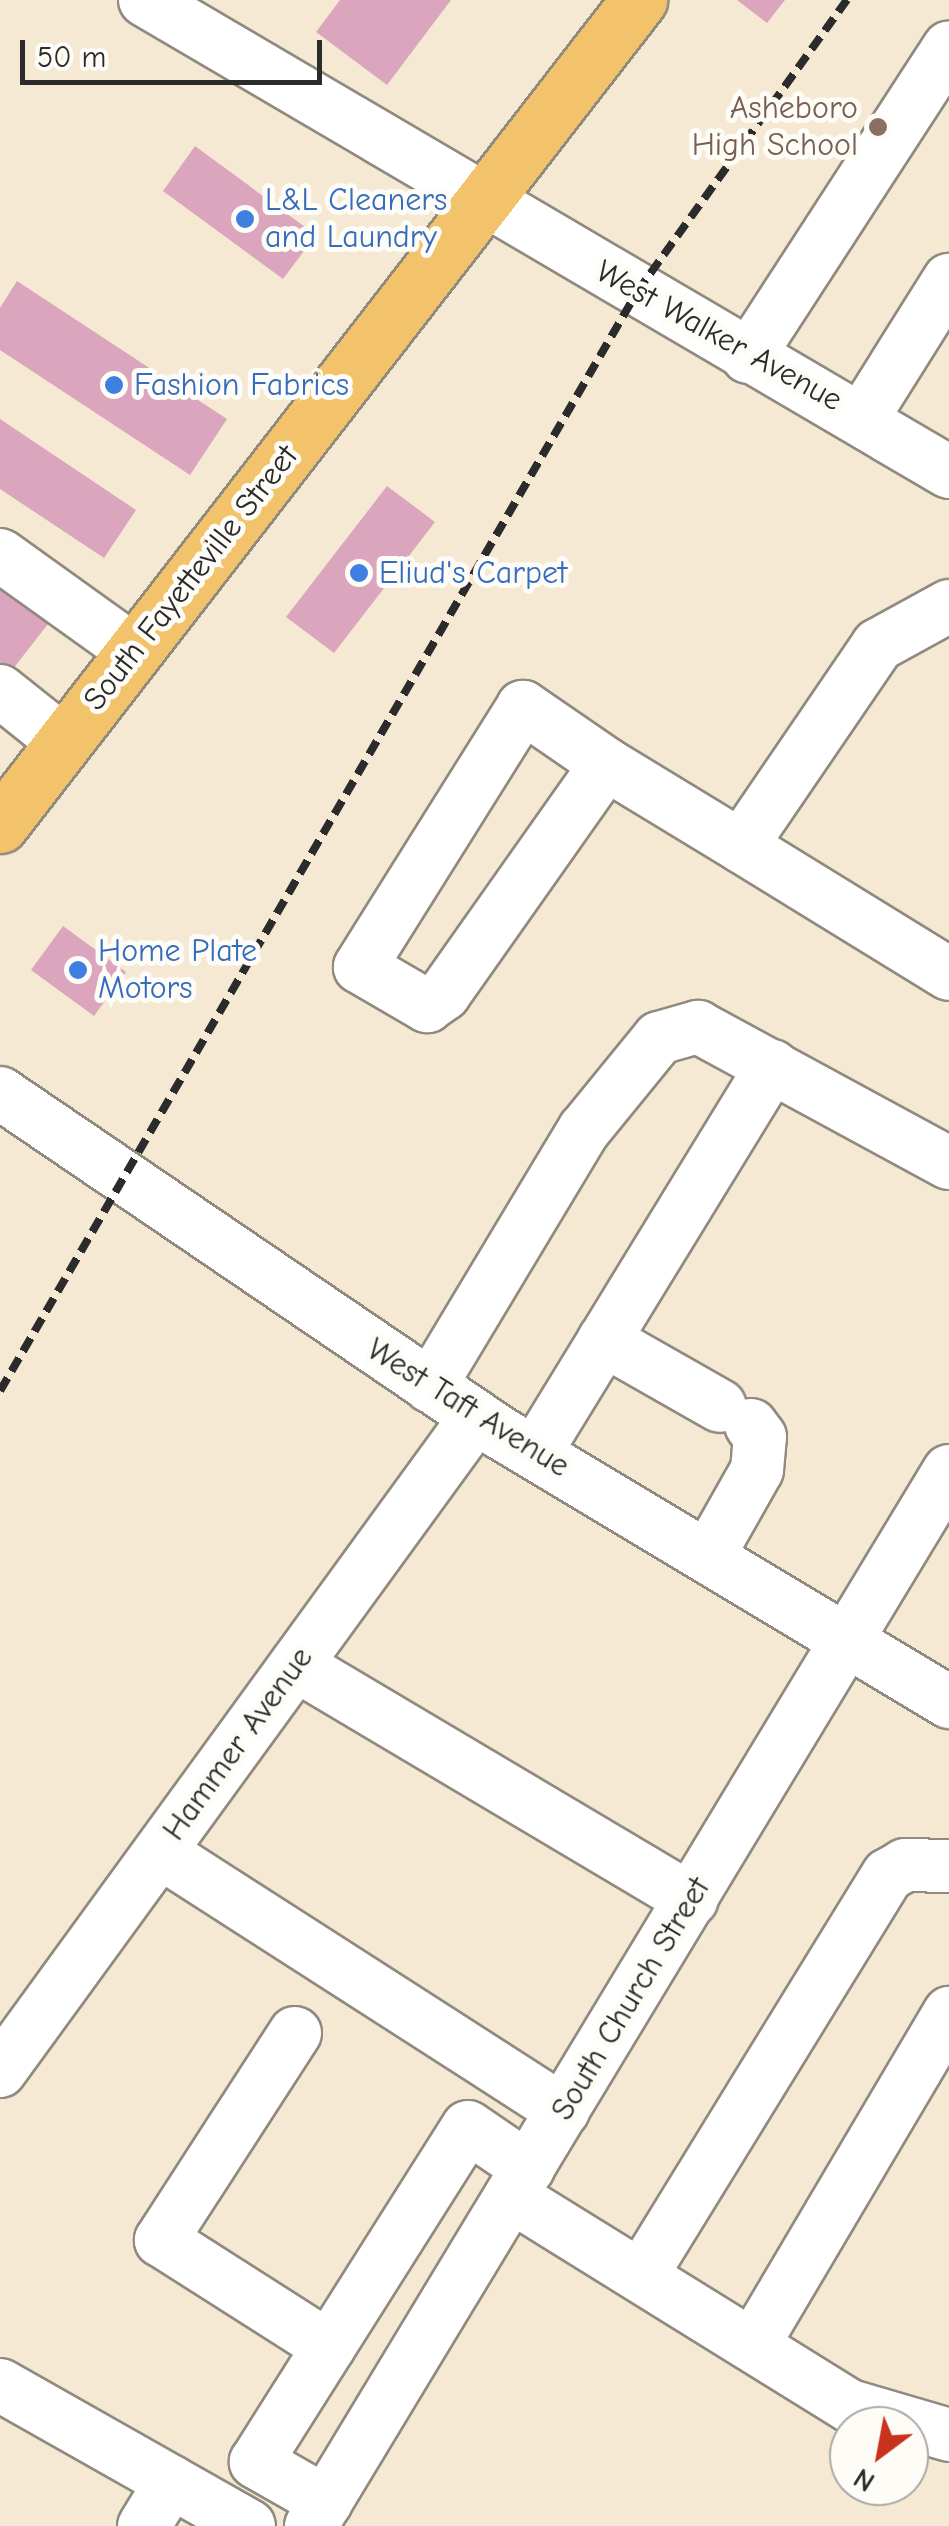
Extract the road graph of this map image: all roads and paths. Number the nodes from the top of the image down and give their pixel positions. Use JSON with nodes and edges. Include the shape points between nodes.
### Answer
{"nodes":[{"id":1,"x":144,"y":0,"type":"edge"},
{"id":2,"x":639,"y":0,"type":"edge"},
{"id":3,"x":949,"y":48,"type":"edge"},
{"id":4,"x":486,"y":204,"type":"junction"},
{"id":5,"x":944,"y":300,"type":"edge"},
{"id":6,"x":748,"y":357,"type":"junction"},
{"id":7,"x":864,"y":417,"type":"junction"},
{"id":8,"x":949,"y":472,"type":"edge"},
{"id":9,"x":0,"y":554,"type":"edge"},
{"id":10,"x":949,"y":606,"type":"edge"},
{"id":11,"x":134,"y":651,"type":"junction"},
{"id":12,"x":0,"y":692,"type":"edge"},
{"id":13,"x":64,"y":742,"type":"junction"},
{"id":14,"x":606,"y":764,"type":"junction"},
{"id":15,"x":0,"y":826,"type":"edge"},
{"id":16,"x":741,"y":846,"type":"junction"},
{"id":17,"x":949,"y":974,"type":"edge"},
{"id":18,"x":772,"y":1066,"type":"junction"},
{"id":19,"x":0,"y":1093,"type":"edge"},
{"id":20,"x":949,"y":1163,"type":"edge"},
{"id":21,"x":604,"y":1340,"type":"junction"},
{"id":22,"x":430,"y":1386,"type":"junction"},
{"id":23,"x":476,"y":1416,"type":"junction"},
{"id":24,"x":534,"y":1453,"type":"junction"},
{"id":25,"x":949,"y":1471,"type":"edge"},
{"id":26,"x":710,"y":1554,"type":"junction"},
{"id":27,"x":848,"y":1642,"type":"junction"},
{"id":28,"x":296,"y":1665,"type":"junction"},
{"id":29,"x":949,"y":1702,"type":"edge"},
{"id":30,"x":160,"y":1852,"type":"junction"},
{"id":31,"x":949,"y":1866,"type":"edge"},
{"id":32,"x":691,"y":1900,"type":"junction"},
{"id":33,"x":949,"y":2012,"type":"edge"},
{"id":34,"x":295,"y":2033,"type":"dead end"},
{"id":35,"x":0,"y":2071,"type":"edge"},
{"id":36,"x":563,"y":2111,"type":"junction"},
{"id":37,"x":520,"y":2182,"type":"junction"},
{"id":38,"x":641,"y":2276,"type":"junction"},
{"id":39,"x":335,"y":2337,"type":"junction"},
{"id":40,"x":754,"y":2346,"type":"junction"},
{"id":41,"x":408,"y":2366,"type":"junction"},
{"id":42,"x":0,"y":2386,"type":"edge"},
{"id":43,"x":949,"y":2435,"type":"edge"},
{"id":44,"x":171,"y":2482,"type":"junction"},
{"id":45,"x":318,"y":2514,"type":"edge"},
{"id":46,"x":144,"y":2526,"type":"edge"},
{"id":47,"x":249,"y":2526,"type":"edge"}],
"edges":[{"from":1,"to":4,"type":"street","name":"West Walker Avenue"},
{"from":2,"to":4,"type":"main road","name":"South Fayetteville Street"},
{"from":3,"to":6,"type":"street"},
{"from":4,"to":6,"type":"street","name":"West Walker Avenue"},
{"from":4,"to":11,"type":"main road","name":"South Fayetteville Street"},
{"from":5,"to":7,"type":"street"},
{"from":6,"to":7,"type":"street","name":"West Walker Avenue"},
{"from":7,"to":8,"type":"street","name":"West Walker Avenue"},
{"from":9,"to":11,"type":"street"},
{"from":10,"to":16,"type":"street","via":[[878,645]]},
{"from":11,"to":13,"type":"main road","name":"South Fayetteville Street"},
{"from":12,"to":13,"type":"street"},
{"from":13,"to":15,"type":"main road","name":"South Fayetteville Street"},
{"from":14,"to":14,"type":"street","via":[[444,994],[426,1006],[360,966],[523,707]]},
{"from":14,"to":16,"type":"street"},
{"from":16,"to":17,"type":"street"},
{"from":18,"to":20,"type":"street"},
{"from":18,"to":21,"type":"street"},
{"from":18,"to":22,"type":"street","via":[[698,1027],[659,1038],[584,1130]]},
{"from":19,"to":22,"type":"street","name":"West Taft Avenue"},
{"from":21,"to":24,"type":"street"},
{"from":21,"to":26,"type":"street","via":[[760,1437],[757,1470]]},
{"from":22,"to":23,"type":"street","name":"West Taft Avenue"},
{"from":23,"to":24,"type":"street","name":"West Taft Avenue"},
{"from":23,"to":28,"type":"street","name":"Hammer Avenue"},
{"from":24,"to":26,"type":"street","name":"West Taft Avenue"},
{"from":25,"to":27,"type":"street","name":"South Church Street"},
{"from":26,"to":27,"type":"street","name":"West Taft Avenue"},
{"from":27,"to":29,"type":"street","name":"West Taft Avenue"},
{"from":27,"to":32,"type":"street","name":"South Church Street"},
{"from":28,"to":30,"type":"street","name":"Hammer Avenue"},
{"from":28,"to":32,"type":"street"},
{"from":30,"to":35,"type":"street","name":"Hammer Avenue"},
{"from":30,"to":36,"type":"street"},
{"from":31,"to":38,"type":"street","via":[[905,1864],[888,1875]]},
{"from":32,"to":36,"type":"street","name":"South Church Street"},
{"from":33,"to":40,"type":"street"},
{"from":34,"to":39,"type":"street","via":[[160,2240]]},
{"from":36,"to":37,"type":"street","name":"South Church Street"},
{"from":37,"to":38,"type":"street"},
{"from":37,"to":39,"type":"street","via":[[468,2126]]},
{"from":37,"to":41,"type":"street","name":"South Church Street"},
{"from":38,"to":40,"type":"street"},
{"from":39,"to":41,"type":"street"},
{"from":39,"to":45,"type":"street","via":[[256,2462]]},
{"from":40,"to":43,"type":"street","via":[[850,2406]]},
{"from":41,"to":45,"type":"street","name":"South Church Street"},
{"from":42,"to":44,"type":"street"},
{"from":44,"to":46,"type":"street"},
{"from":44,"to":47,"type":"street"}]}
